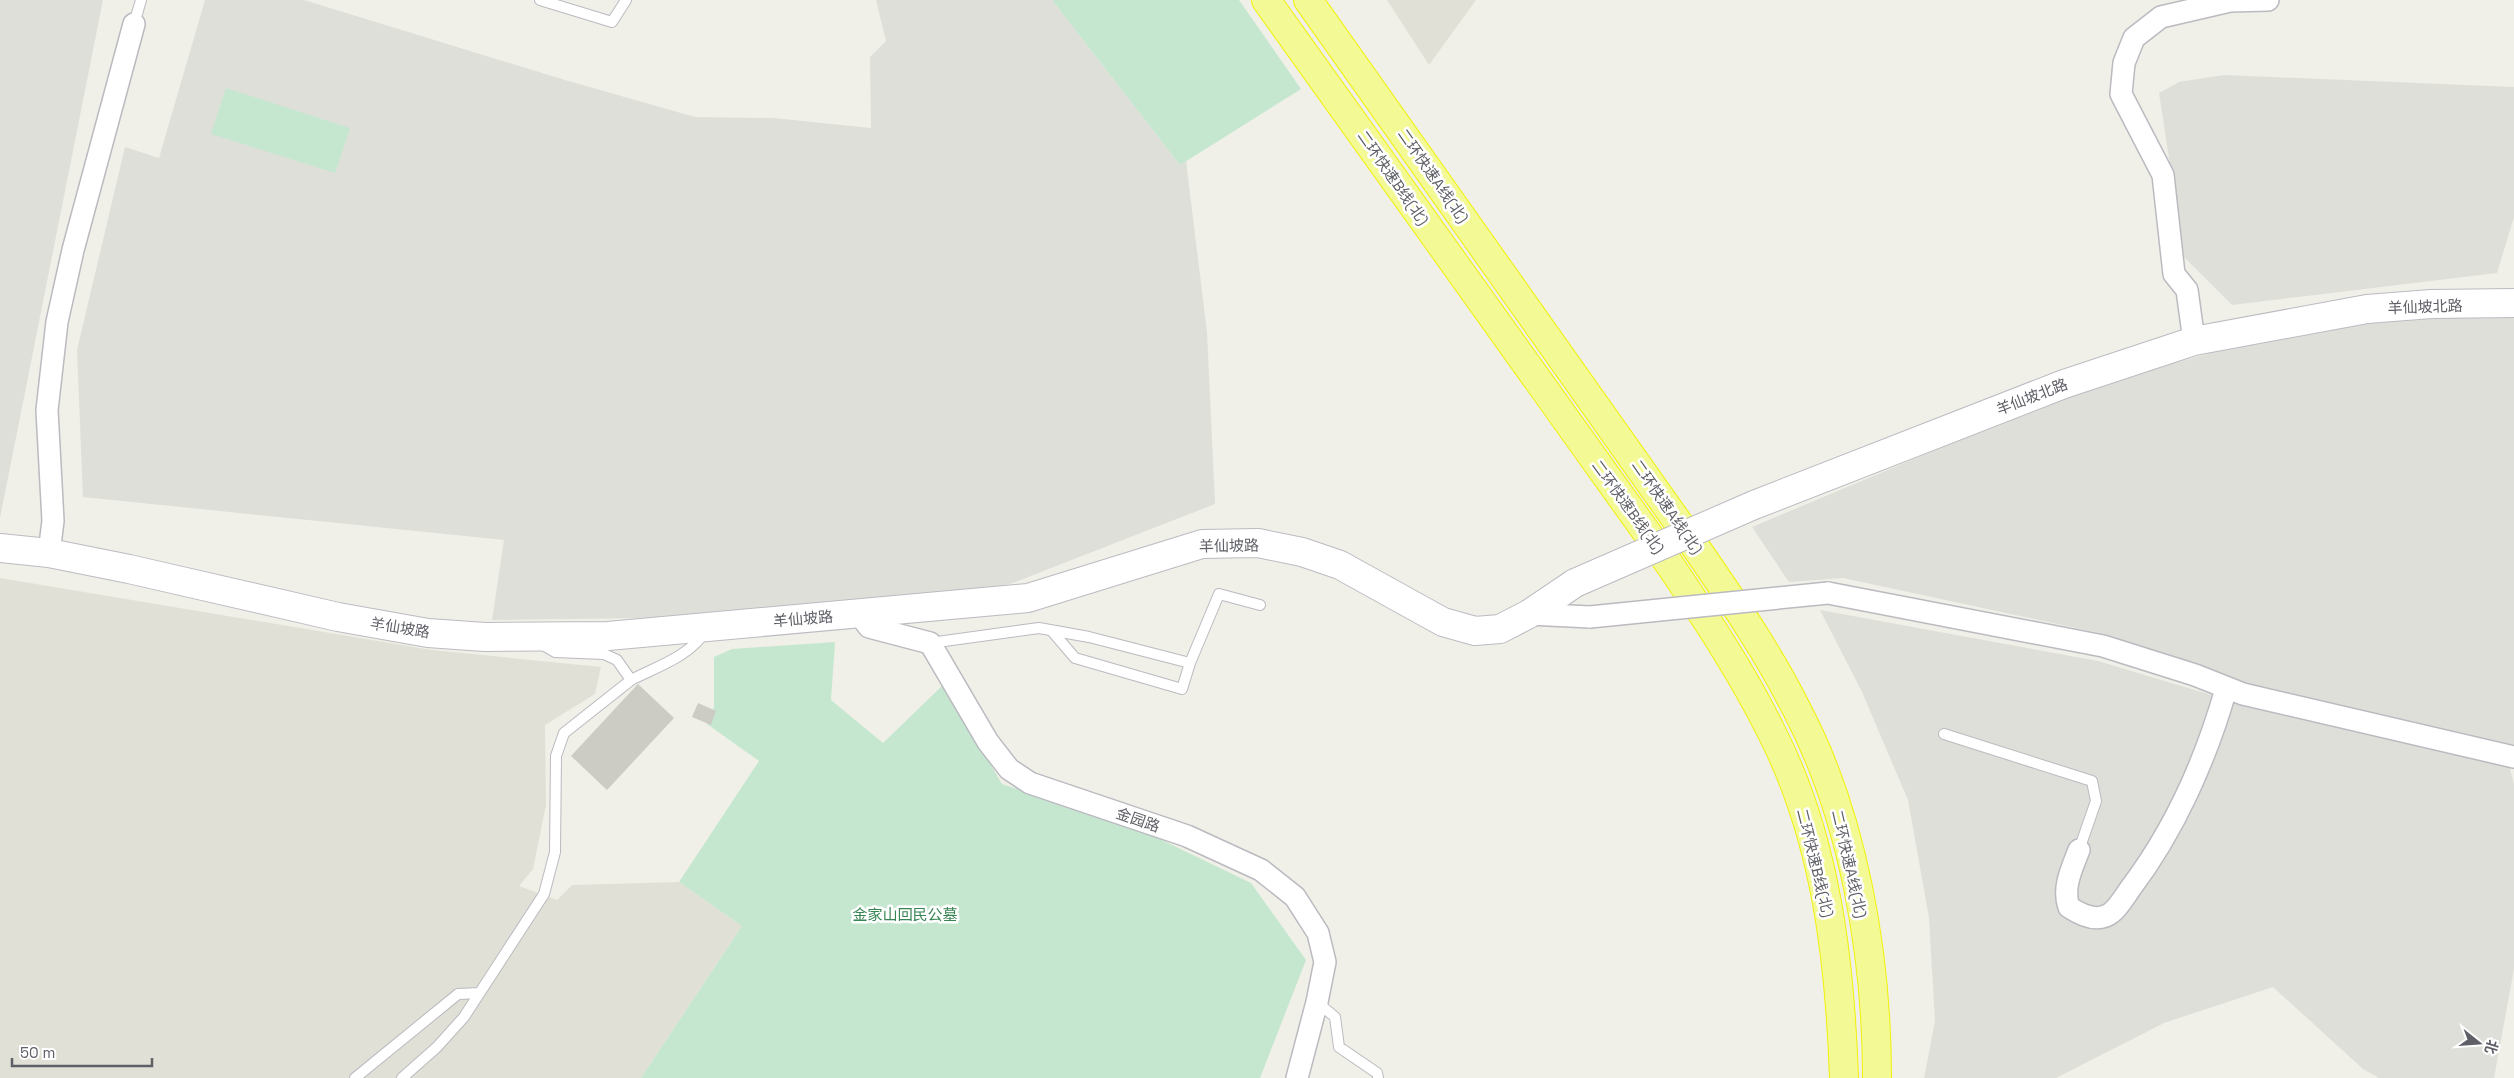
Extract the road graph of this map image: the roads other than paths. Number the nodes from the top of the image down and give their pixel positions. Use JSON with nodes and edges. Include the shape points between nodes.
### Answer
{"nodes":[{"id":1,"x":141,"y":0,"type":"edge"},
{"id":2,"x":540,"y":0,"type":"edge"},
{"id":3,"x":626,"y":0,"type":"edge"},
{"id":4,"x":1266,"y":0,"type":"edge"},
{"id":5,"x":1308,"y":0,"type":"edge"},
{"id":6,"x":2268,"y":0,"type":"edge"},
{"id":7,"x":134,"y":24,"type":"joint"},
{"id":8,"x":2514,"y":303,"type":"edge"},
{"id":9,"x":2194,"y":341,"type":"junction"},
{"id":10,"x":0,"y":548,"type":"edge"},
{"id":11,"x":49,"y":553,"type":"junction"},
{"id":12,"x":1575,"y":583,"type":"joint"},
{"id":13,"x":1260,"y":605,"type":"dead end"},
{"id":14,"x":859,"y":614,"type":"junction"},
{"id":15,"x":1530,"y":614,"type":"junction"},
{"id":16,"x":708,"y":627,"type":"junction"},
{"id":17,"x":1051,"y":630,"type":"junction"},
{"id":18,"x":541,"y":637,"type":"junction"},
{"id":19,"x":930,"y":643,"type":"junction"},
{"id":20,"x":1190,"y":664,"type":"junction"},
{"id":21,"x":631,"y":680,"type":"junction"},
{"id":22,"x":2226,"y":689,"type":"junction"},
{"id":23,"x":1944,"y":734,"type":"dead end"},
{"id":24,"x":2514,"y":757,"type":"edge"},
{"id":25,"x":2079,"y":850,"type":"joint"},
{"id":26,"x":480,"y":993,"type":"junction"},
{"id":27,"x":1317,"y":1002,"type":"junction"},
{"id":28,"x":355,"y":1078,"type":"edge"},
{"id":29,"x":402,"y":1078,"type":"edge"},
{"id":30,"x":1296,"y":1078,"type":"edge"},
{"id":31,"x":1378,"y":1078,"type":"edge"},
{"id":32,"x":1844,"y":1078,"type":"edge"},
{"id":33,"x":1877,"y":1078,"type":"edge"}],
"edges":[{"from":1,"to":7,"type":"lane"},
{"from":2,"to":3,"type":"lane","via":[[612,22]]},
{"from":4,"to":32,"type":"highway","name":"二环快速B线(北)","via":[[1670,565],[1730,655],[1773,734],[1804,814],[1821,874],[1839,984]]},
{"from":5,"to":33,"type":"highway","name":"二环快速A线(北)","via":[[1699,552],[1760,642],[1798,711],[1835,802],[1852,867],[1870,967]]},
{"from":6,"to":9,"type":"street","via":[[2230,1],[2161,17],[2134,38],[2124,63],[2121,94],[2164,175],[2174,274],[2187,290]]},
{"from":7,"to":11,"type":"street","via":[[72,250],[57,322],[47,410],[53,521]]},
{"from":8,"to":9,"type":"street","name":"羊仙坡北路","via":[[2431,304],[2366,310]]},
{"from":9,"to":12,"type":"street","name":"羊仙坡北路","bridge":true,"via":[[2064,384],[1754,504]]},
{"from":10,"to":11,"type":"street","name":"羊仙坡路"},
{"from":11,"to":18,"type":"street","name":"羊仙坡路","via":[[338,617],[428,633]]},
{"from":12,"to":15,"type":"street","name":"羊仙坡路"},
{"from":13,"to":20,"type":"lane","via":[[1219,594]]},
{"from":14,"to":15,"type":"street","name":"羊仙坡路","via":[[1028,598],[1202,544],[1258,543],[1302,552],[1340,565],[1443,622],[1474,631],[1500,629]]},
{"from":14,"to":16,"type":"street","name":"羊仙坡路"},
{"from":14,"to":19,"type":"street","via":[[869,627]]},
{"from":15,"to":22,"type":"street","bridge":true,"via":[[1590,617],[1828,593],[2103,646],[2195,675]]},
{"from":16,"to":18,"type":"street","name":"羊仙坡路","via":[[608,636]]},
{"from":16,"to":21,"type":"lane","via":[[688,650]]},
{"from":17,"to":19,"type":"lane","via":[[1039,628]]},
{"from":17,"to":20,"type":"lane"},
{"from":17,"to":20,"type":"lane","via":[[1075,658],[1182,689]]},
{"from":18,"to":21,"type":"lane","via":[[542,645],[555,652],[604,654],[617,660]]},
{"from":19,"to":27,"type":"street","name":"金园路","via":[[988,742],[1009,769],[1030,783],[1187,836],[1261,870],[1295,897],[1318,933],[1324,962]]},
{"from":21,"to":26,"type":"lane","via":[[564,733],[556,756],[554,852],[544,894]]},
{"from":22,"to":24,"type":"street"},
{"from":22,"to":25,"type":"street","via":[[2215,729],[2182,802],[2147,866],[2111,913],[2097,918],[2086,917],[2069,907],[2065,898],[2067,884]]},
{"from":23,"to":25,"type":"lane","via":[[2092,780],[2096,801]]},
{"from":26,"to":28,"type":"lane","via":[[458,994]]},
{"from":26,"to":29,"type":"lane","via":[[437,1047]]},
{"from":27,"to":30,"type":"street","name":"金园路"},
{"from":27,"to":31,"type":"lane","via":[[1335,1016],[1338,1047],[1377,1073]]}]}
